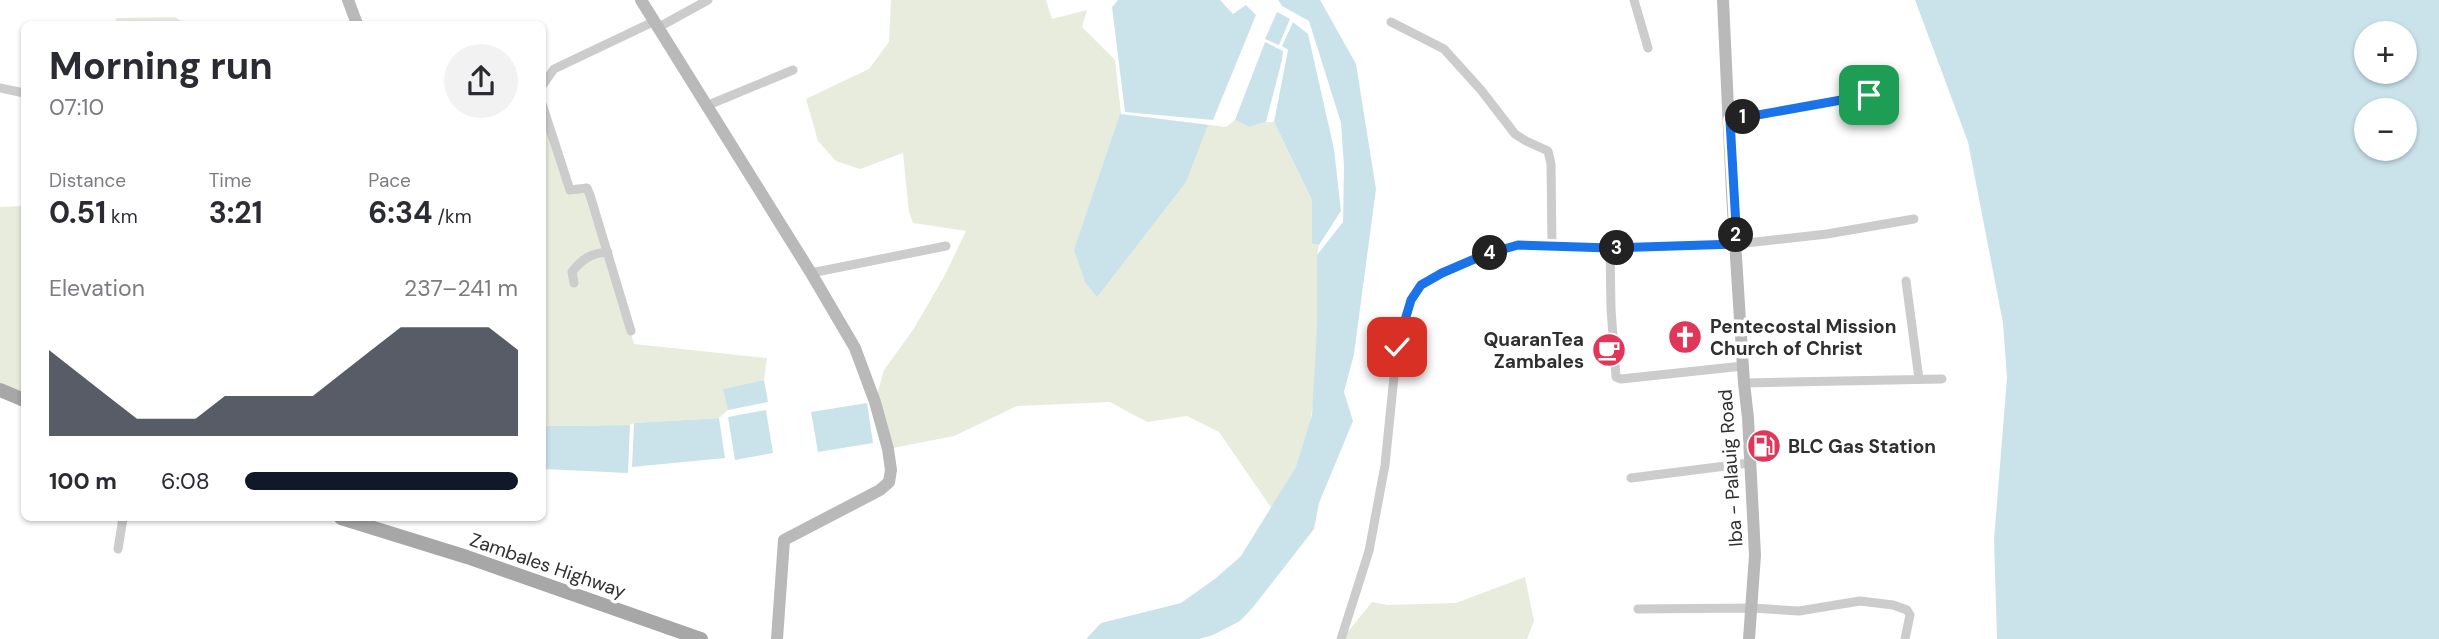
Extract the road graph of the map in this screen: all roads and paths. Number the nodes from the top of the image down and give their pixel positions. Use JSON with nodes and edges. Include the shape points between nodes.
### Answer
{"nodes":[{"id":1,"x":348,"y":0,"type":"edge"},
{"id":2,"x":641,"y":0,"type":"edge"},
{"id":3,"x":708,"y":0,"type":"edge"},
{"id":4,"x":1634,"y":0,"type":"edge"},
{"id":5,"x":1724,"y":0,"type":"edge"},
{"id":6,"x":356,"y":21,"type":"edge"},
{"id":7,"x":1391,"y":22,"type":"dead end"},
{"id":8,"x":657,"y":24,"type":"junction"},
{"id":9,"x":1648,"y":48,"type":"dead end"},
{"id":10,"x":793,"y":70,"type":"dead end"},
{"id":11,"x":546,"y":80,"type":"edge"},
{"id":12,"x":0,"y":88,"type":"edge"},
{"id":13,"x":21,"y":92,"type":"edge"},
{"id":14,"x":1869,"y":95,"type":"dead end"},
{"id":15,"x":706,"y":106,"type":"junction"},
{"id":16,"x":546,"y":116,"type":"edge"},
{"id":17,"x":1730,"y":120,"type":"junction"},
{"id":18,"x":1914,"y":219,"type":"dead end"},
{"id":19,"x":1737,"y":244,"type":"junction"},
{"id":20,"x":946,"y":246,"type":"dead end"},
{"id":21,"x":1552,"y":246,"type":"junction"},
{"id":22,"x":1610,"y":248,"type":"junction"},
{"id":23,"x":608,"y":253,"type":"junction"},
{"id":24,"x":811,"y":273,"type":"junction"},
{"id":25,"x":1906,"y":281,"type":"dead end"},
{"id":26,"x":574,"y":283,"type":"dead end"},
{"id":27,"x":631,"y":331,"type":"dead end"},
{"id":28,"x":1743,"y":366,"type":"junction"},
{"id":29,"x":1919,"y":379,"type":"junction"},
{"id":30,"x":1942,"y":379,"type":"dead end"},
{"id":31,"x":1744,"y":383,"type":"junction"},
{"id":32,"x":0,"y":390,"type":"edge"},
{"id":33,"x":21,"y":399,"type":"edge"},
{"id":34,"x":1749,"y":463,"type":"junction"},
{"id":35,"x":1631,"y":478,"type":"dead end"},
{"id":36,"x":123,"y":521,"type":"edge"},
{"id":37,"x":352,"y":521,"type":"edge"},
{"id":38,"x":118,"y":549,"type":"dead end"},
{"id":39,"x":1752,"y":608,"type":"junction"},
{"id":40,"x":1638,"y":609,"type":"dead end"},
{"id":41,"x":701,"y":639,"type":"edge"},
{"id":42,"x":778,"y":639,"type":"edge"},
{"id":43,"x":1341,"y":639,"type":"edge"},
{"id":44,"x":1749,"y":639,"type":"edge"},
{"id":45,"x":1905,"y":639,"type":"edge"}],
"edges":[{"from":1,"to":6,"type":"street"},
{"from":2,"to":8,"type":"street"},
{"from":3,"to":8,"type":"street"},
{"from":4,"to":9,"type":"street"},
{"from":5,"to":17,"type":"street","name":"Iba - Palauig Road"},
{"from":7,"to":21,"type":"street","via":[[1444,49],[1515,134],[1548,151]]},
{"from":8,"to":11,"type":"street","via":[[554,69]]},
{"from":8,"to":15,"type":"street"},
{"from":10,"to":15,"type":"street"},
{"from":12,"to":13,"type":"street"},
{"from":14,"to":17,"type":"street"},
{"from":15,"to":24,"type":"street"},
{"from":16,"to":23,"type":"street","via":[[570,190],[587,188]]},
{"from":17,"to":19,"type":"street","name":"Iba - Palauig Road"},
{"from":18,"to":19,"type":"street"},
{"from":19,"to":22,"type":"street"},
{"from":19,"to":28,"type":"street","name":"Iba - Palauig Road"},
{"from":20,"to":24,"type":"street"},
{"from":21,"to":22,"type":"street"},
{"from":21,"to":43,"type":"street","via":[[1518,245],[1486,254],[1421,285],[1411,300],[1397,347],[1385,465],[1369,551]]},
{"from":22,"to":28,"type":"street","via":[[1616,377]]},
{"from":23,"to":26,"type":"street","via":[[595,253],[579,262],[572,272]]},
{"from":23,"to":27,"type":"street"},
{"from":24,"to":42,"type":"street","via":[[855,348],[875,402],[891,470],[889,482],[880,490],[784,540]]},
{"from":25,"to":29,"type":"street"},
{"from":28,"to":31,"type":"street","name":"Iba - Palauig Road"},
{"from":29,"to":30,"type":"street"},
{"from":29,"to":31,"type":"street"},
{"from":31,"to":34,"type":"street","name":"Iba - Palauig Road"},
{"from":32,"to":33,"type":"main road"},
{"from":34,"to":35,"type":"street"},
{"from":34,"to":39,"type":"street","name":"Iba - Palauig Road","via":[[1755,555]]},
{"from":36,"to":38,"type":"street"},
{"from":37,"to":41,"type":"main road","name":"Zambales Highway"},
{"from":39,"to":40,"type":"street"},
{"from":39,"to":44,"type":"street","name":"Iba - Palauig Road"},
{"from":39,"to":45,"type":"street","via":[[1799,611],[1860,601],[1893,605],[1910,615]]}]}
